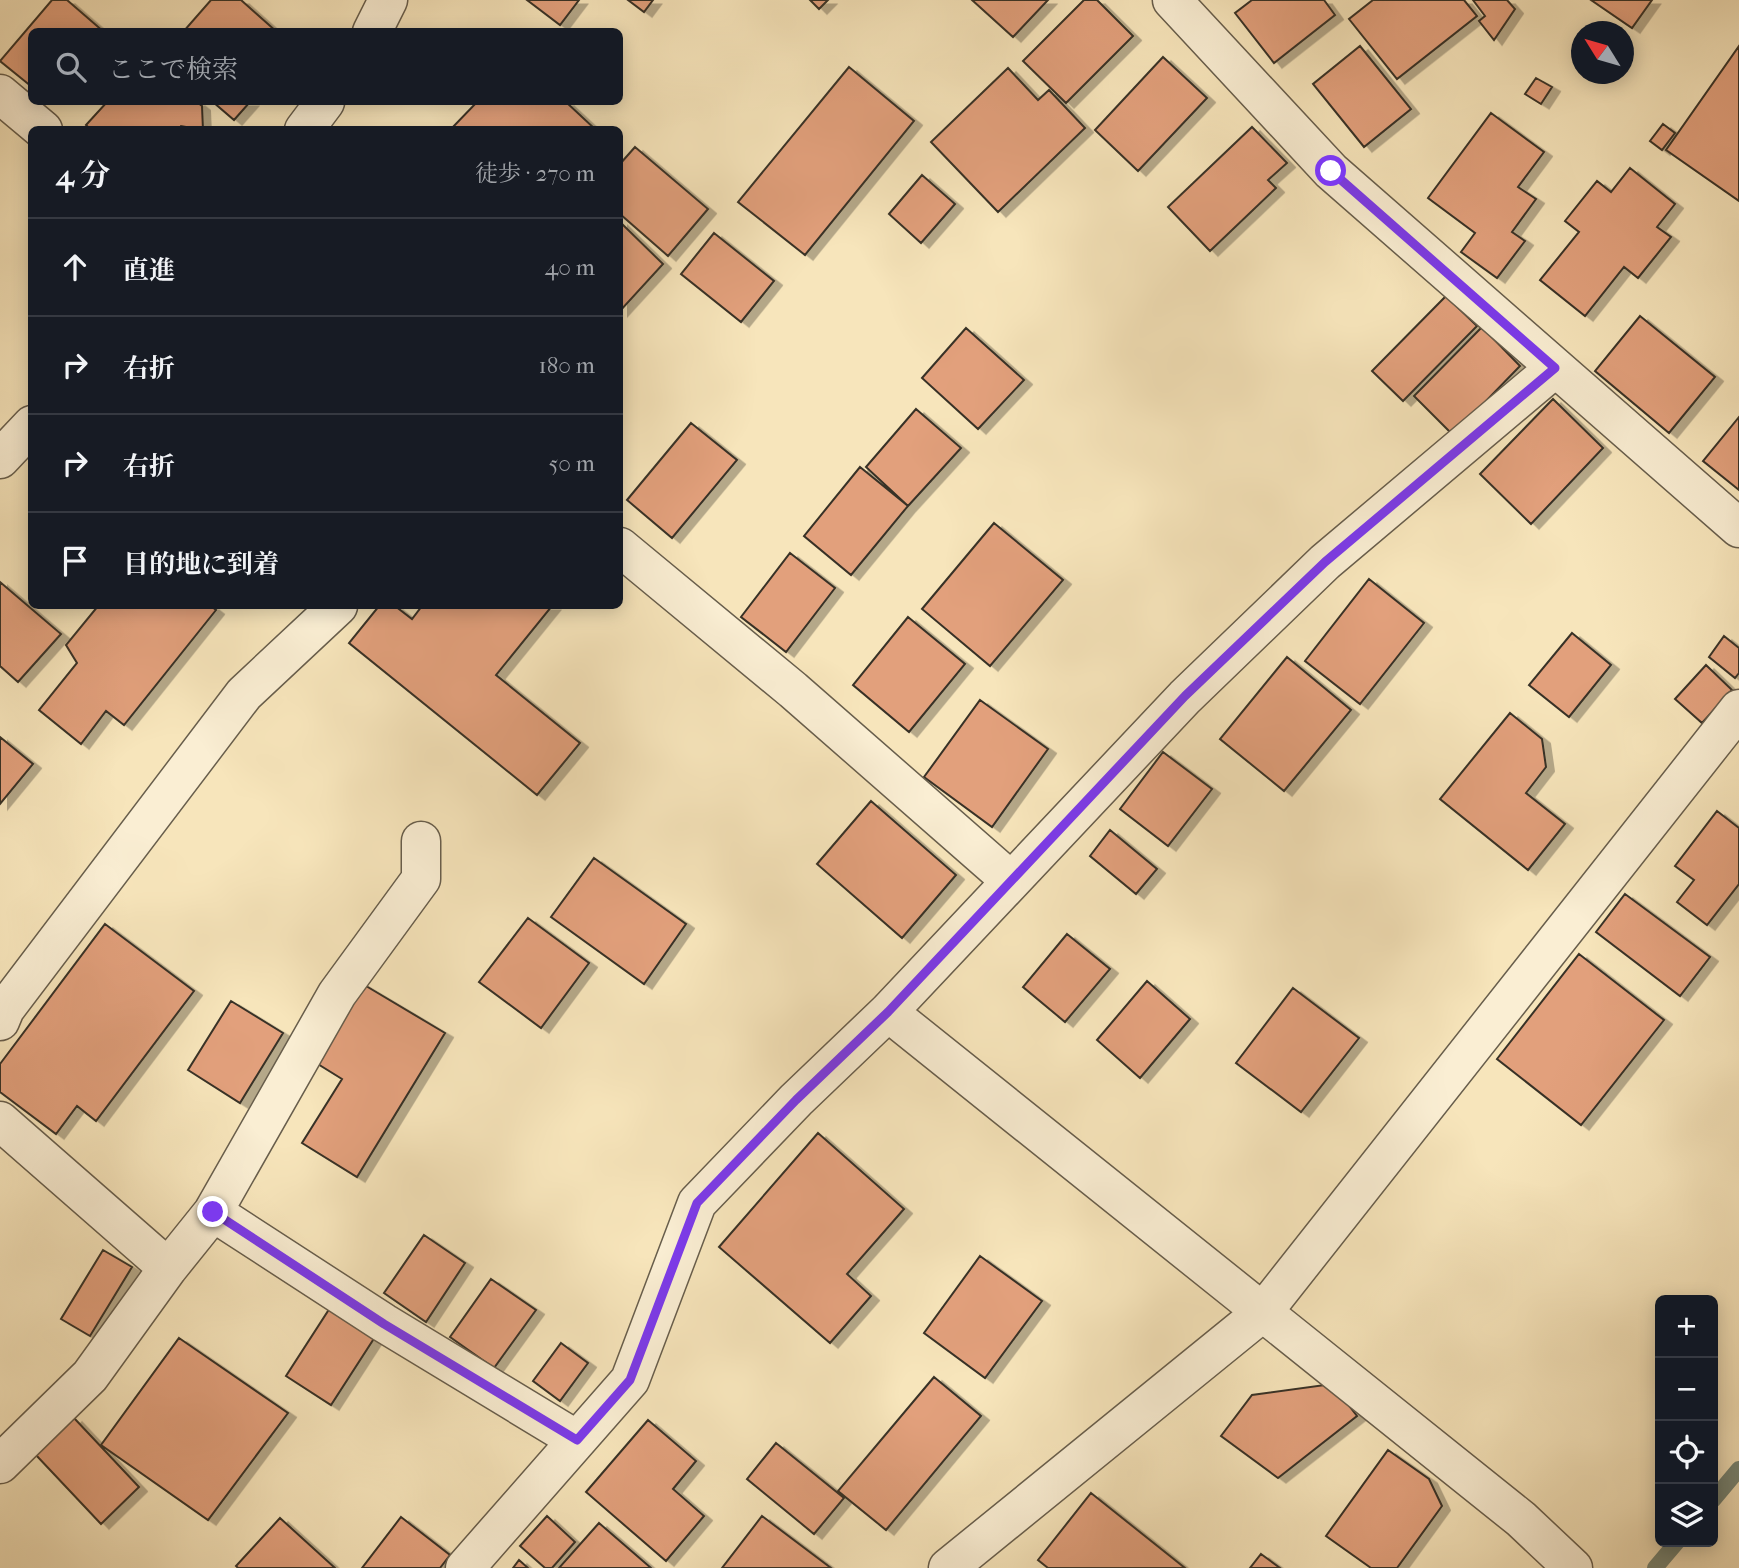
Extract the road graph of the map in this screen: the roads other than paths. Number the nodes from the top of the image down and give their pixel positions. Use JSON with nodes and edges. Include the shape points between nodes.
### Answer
{"nodes":[{"id":1,"x":388,"y":0,"type":"edge"},
{"id":2,"x":1172,"y":0,"type":"edge"},
{"id":3,"x":374,"y":28,"type":"edge"},
{"id":4,"x":0,"y":94,"type":"edge"},
{"id":5,"x":323,"y":105,"type":"edge"},
{"id":6,"x":38,"y":126,"type":"edge"},
{"id":7,"x":307,"y":126,"type":"edge"},
{"id":8,"x":1555,"y":368,"type":"junction"},
{"id":9,"x":28,"y":429,"type":"edge"},
{"id":10,"x":0,"y":459,"type":"edge"},
{"id":11,"x":1739,"y":528,"type":"edge"},
{"id":12,"x":623,"y":549,"type":"edge"},
{"id":13,"x":335,"y":609,"type":"edge"},
{"id":14,"x":1739,"y":709,"type":"edge"},
{"id":15,"x":421,"y":841,"type":"dead end"},
{"id":16,"x":1010,"y":880,"type":"junction"},
{"id":17,"x":888,"y":1012,"type":"junction"},
{"id":18,"x":0,"y":1021,"type":"edge"},
{"id":19,"x":0,"y":1121,"type":"edge"},
{"id":20,"x":213,"y":1212,"type":"junction"},
{"id":21,"x":168,"y":1268,"type":"junction"},
{"id":22,"x":1263,"y":1312,"type":"junction"},
{"id":23,"x":577,"y":1440,"type":"junction"},
{"id":24,"x":0,"y":1464,"type":"edge"},
{"id":25,"x":465,"y":1568,"type":"edge"},
{"id":26,"x":948,"y":1568,"type":"edge"},
{"id":27,"x":1573,"y":1568,"type":"edge"}],
"edges":[{"from":1,"to":3,"type":"street"},
{"from":2,"to":8,"type":"street","via":[[1331,171]]},
{"from":4,"to":6,"type":"street"},
{"from":5,"to":7,"type":"street"},
{"from":8,"to":11,"type":"street"},
{"from":8,"to":16,"type":"street","via":[[1325,562],[1185,696]]},
{"from":9,"to":10,"type":"street"},
{"from":12,"to":16,"type":"street","via":[[793,690]]},
{"from":13,"to":18,"type":"street","via":[[243,694]]},
{"from":14,"to":22,"type":"street"},
{"from":15,"to":20,"type":"street","via":[[421,879],[337,994]]},
{"from":16,"to":17,"type":"street"},
{"from":17,"to":22,"type":"street"},
{"from":17,"to":23,"type":"street","via":[[697,1203],[630,1380]]},
{"from":19,"to":21,"type":"street"},
{"from":20,"to":21,"type":"street"},
{"from":20,"to":23,"type":"street","via":[[384,1324]]},
{"from":21,"to":24,"type":"street","via":[[90,1376]]},
{"from":22,"to":26,"type":"street"},
{"from":22,"to":27,"type":"street","via":[[1521,1519]]},
{"from":23,"to":25,"type":"street"}]}
